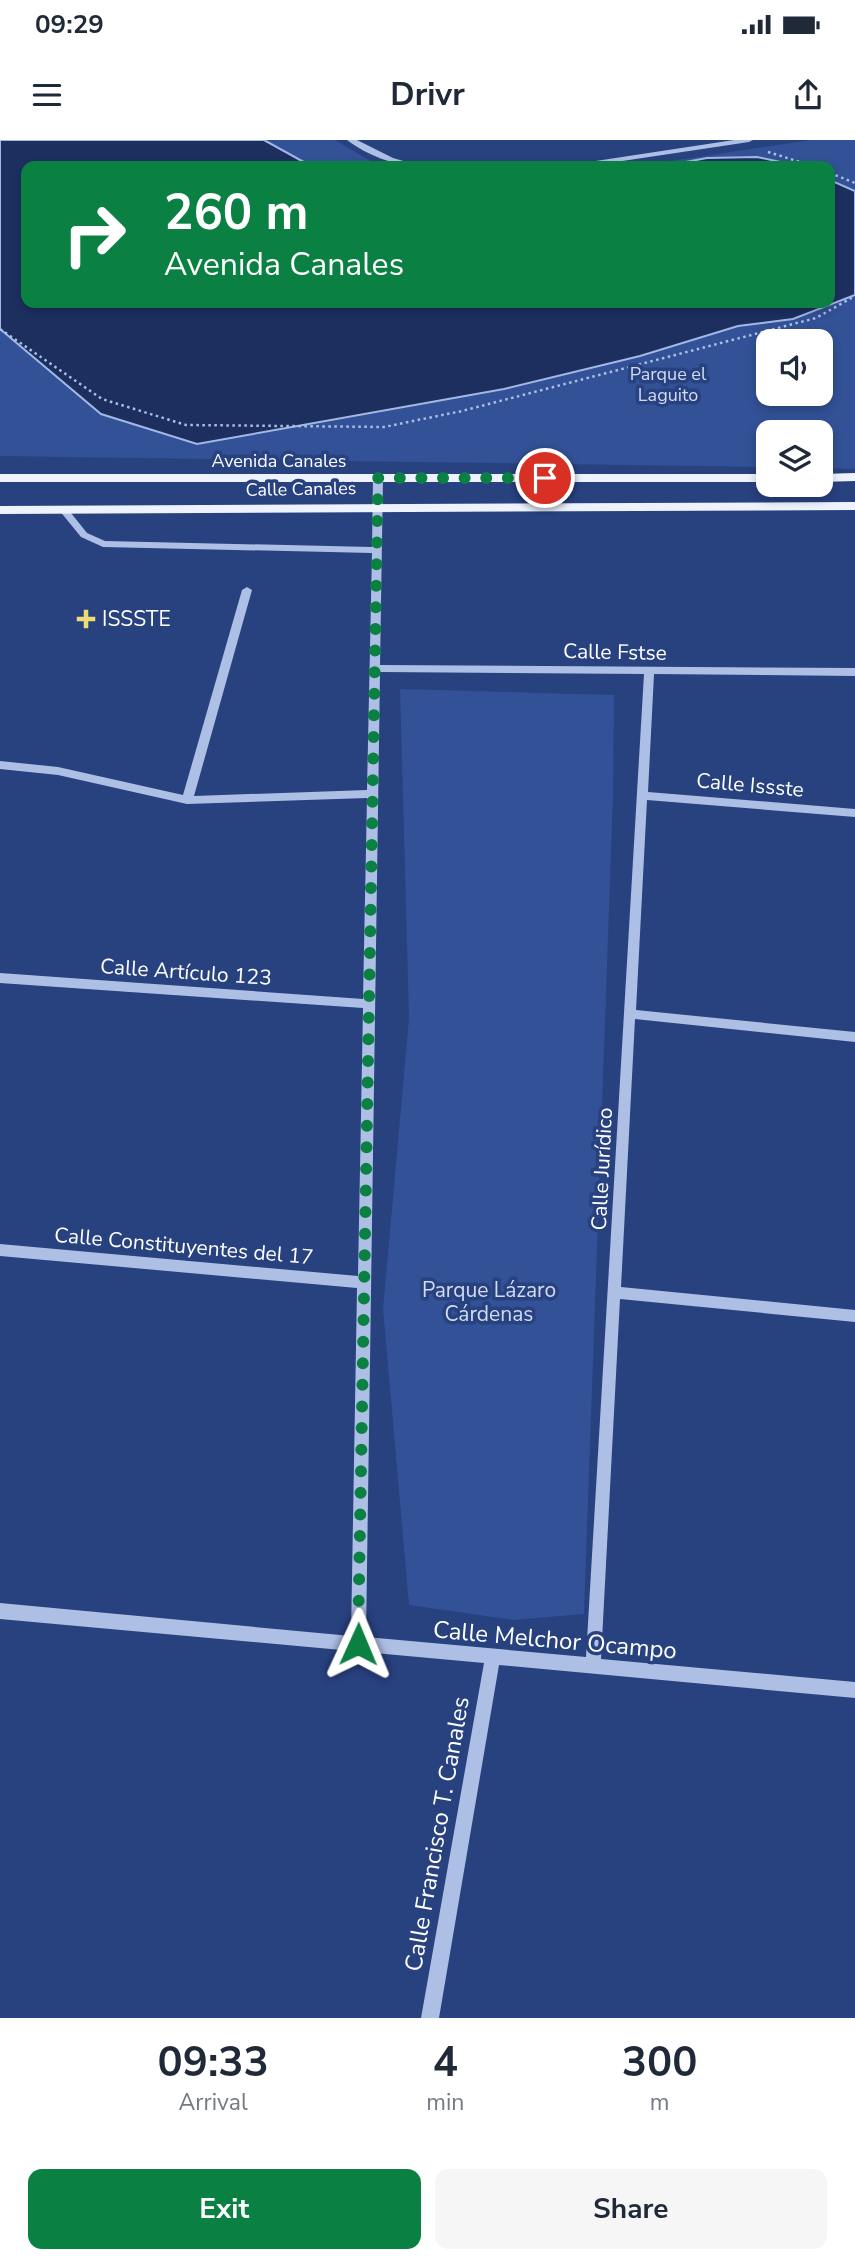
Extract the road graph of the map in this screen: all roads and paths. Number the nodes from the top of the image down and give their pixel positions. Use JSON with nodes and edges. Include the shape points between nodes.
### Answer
{"nodes":[{"id":1,"x":351,"y":140,"type":"edge"},
{"id":2,"x":749,"y":140,"type":"edge"},
{"id":3,"x":737,"y":142,"type":"junction"},
{"id":4,"x":395,"y":161,"type":"edge"},
{"id":5,"x":610,"y":161,"type":"edge"},
{"id":6,"x":797,"y":161,"type":"edge"},
{"id":7,"x":835,"y":175,"type":"edge"},
{"id":8,"x":855,"y":183,"type":"edge"},
{"id":9,"x":855,"y":296,"type":"edge"},
{"id":10,"x":835,"y":307,"type":"edge"},
{"id":11,"x":834,"y":308,"type":"edge"},
{"id":12,"x":0,"y":330,"type":"edge"},
{"id":13,"x":855,"y":477,"type":"edge"},
{"id":14,"x":0,"y":478,"type":"edge"},
{"id":15,"x":378,"y":478,"type":"junction"},
{"id":16,"x":756,"y":478,"type":"edge"},
{"id":17,"x":833,"y":478,"type":"edge"},
{"id":18,"x":377,"y":506,"type":"junction"},
{"id":19,"x":855,"y":506,"type":"edge"},
{"id":20,"x":0,"y":510,"type":"edge"},
{"id":21,"x":64,"y":510,"type":"junction"},
{"id":22,"x":377,"y":550,"type":"junction"},
{"id":23,"x":247,"y":590,"type":"dead end"},
{"id":24,"x":375,"y":668,"type":"junction"},
{"id":25,"x":649,"y":672,"type":"junction"},
{"id":26,"x":855,"y":672,"type":"edge"},
{"id":27,"x":0,"y":765,"type":"edge"},
{"id":28,"x":373,"y":794,"type":"junction"},
{"id":29,"x":642,"y":796,"type":"junction"},
{"id":30,"x":187,"y":800,"type":"junction"},
{"id":31,"x":855,"y":813,"type":"edge"},
{"id":32,"x":0,"y":978,"type":"edge"},
{"id":33,"x":369,"y":1004,"type":"junction"},
{"id":34,"x":630,"y":1014,"type":"junction"},
{"id":35,"x":855,"y":1037,"type":"edge"},
{"id":36,"x":0,"y":1250,"type":"edge"},
{"id":37,"x":364,"y":1283,"type":"junction"},
{"id":38,"x":614,"y":1292,"type":"junction"},
{"id":39,"x":855,"y":1316,"type":"edge"},
{"id":40,"x":0,"y":1611,"type":"edge"},
{"id":41,"x":358,"y":1644,"type":"junction"},
{"id":42,"x":493,"y":1658,"type":"junction"},
{"id":43,"x":593,"y":1667,"type":"junction"},
{"id":44,"x":855,"y":1690,"type":"edge"},
{"id":45,"x":430,"y":2018,"type":"edge"}],
"edges":[{"from":1,"to":4,"type":"street"},
{"from":2,"to":3,"type":"street"},
{"from":3,"to":5,"type":"street"},
{"from":3,"to":6,"type":"path"},
{"from":7,"to":8,"type":"path"},
{"from":9,"to":10,"type":"path"},
{"from":11,"to":12,"type":"path","via":[[816,318],[462,411],[384,426],[186,425],[102,399]]},
{"from":13,"to":17,"type":"main road"},
{"from":14,"to":15,"type":"main road","name":"Avenida Canales"},
{"from":15,"to":16,"type":"main road","name":"Avenida Canales"},
{"from":15,"to":18,"type":"street"},
{"from":18,"to":19,"type":"main road","name":"Calle Canales"},
{"from":18,"to":21,"type":"main road","name":"Calle Canales"},
{"from":18,"to":22,"type":"street"},
{"from":20,"to":21,"type":"main road","name":"Calle Canales"},
{"from":21,"to":22,"type":"street","via":[[84,535],[103,544]]},
{"from":22,"to":24,"type":"street"},
{"from":23,"to":30,"type":"street"},
{"from":24,"to":25,"type":"street","name":"Calle Fstse"},
{"from":24,"to":28,"type":"street"},
{"from":25,"to":26,"type":"street","name":"Calle Fstse"},
{"from":25,"to":29,"type":"street","name":"Calle Jurídico"},
{"from":27,"to":30,"type":"street","via":[[58,771]]},
{"from":28,"to":30,"type":"street"},
{"from":28,"to":33,"type":"street"},
{"from":29,"to":31,"type":"street","name":"Calle Issste"},
{"from":29,"to":34,"type":"street","name":"Calle Jurídico"},
{"from":32,"to":33,"type":"street","name":"Calle Artículo 123"},
{"from":33,"to":37,"type":"street"},
{"from":34,"to":35,"type":"street"},
{"from":34,"to":38,"type":"street","name":"Calle Jurídico"},
{"from":36,"to":37,"type":"street","name":"Calle Constituyentes del 17"},
{"from":37,"to":41,"type":"street"},
{"from":38,"to":39,"type":"street"},
{"from":38,"to":43,"type":"street","name":"Calle Jurídico"},
{"from":40,"to":41,"type":"street","name":"Calle Melchor Ocampo"},
{"from":41,"to":42,"type":"street","name":"Calle Melchor Ocampo"},
{"from":42,"to":43,"type":"street","name":"Calle Melchor Ocampo"},
{"from":42,"to":45,"type":"street","name":"Calle Francisco T. Canales"},
{"from":43,"to":44,"type":"street","name":"Calle Melchor Ocampo"}]}
